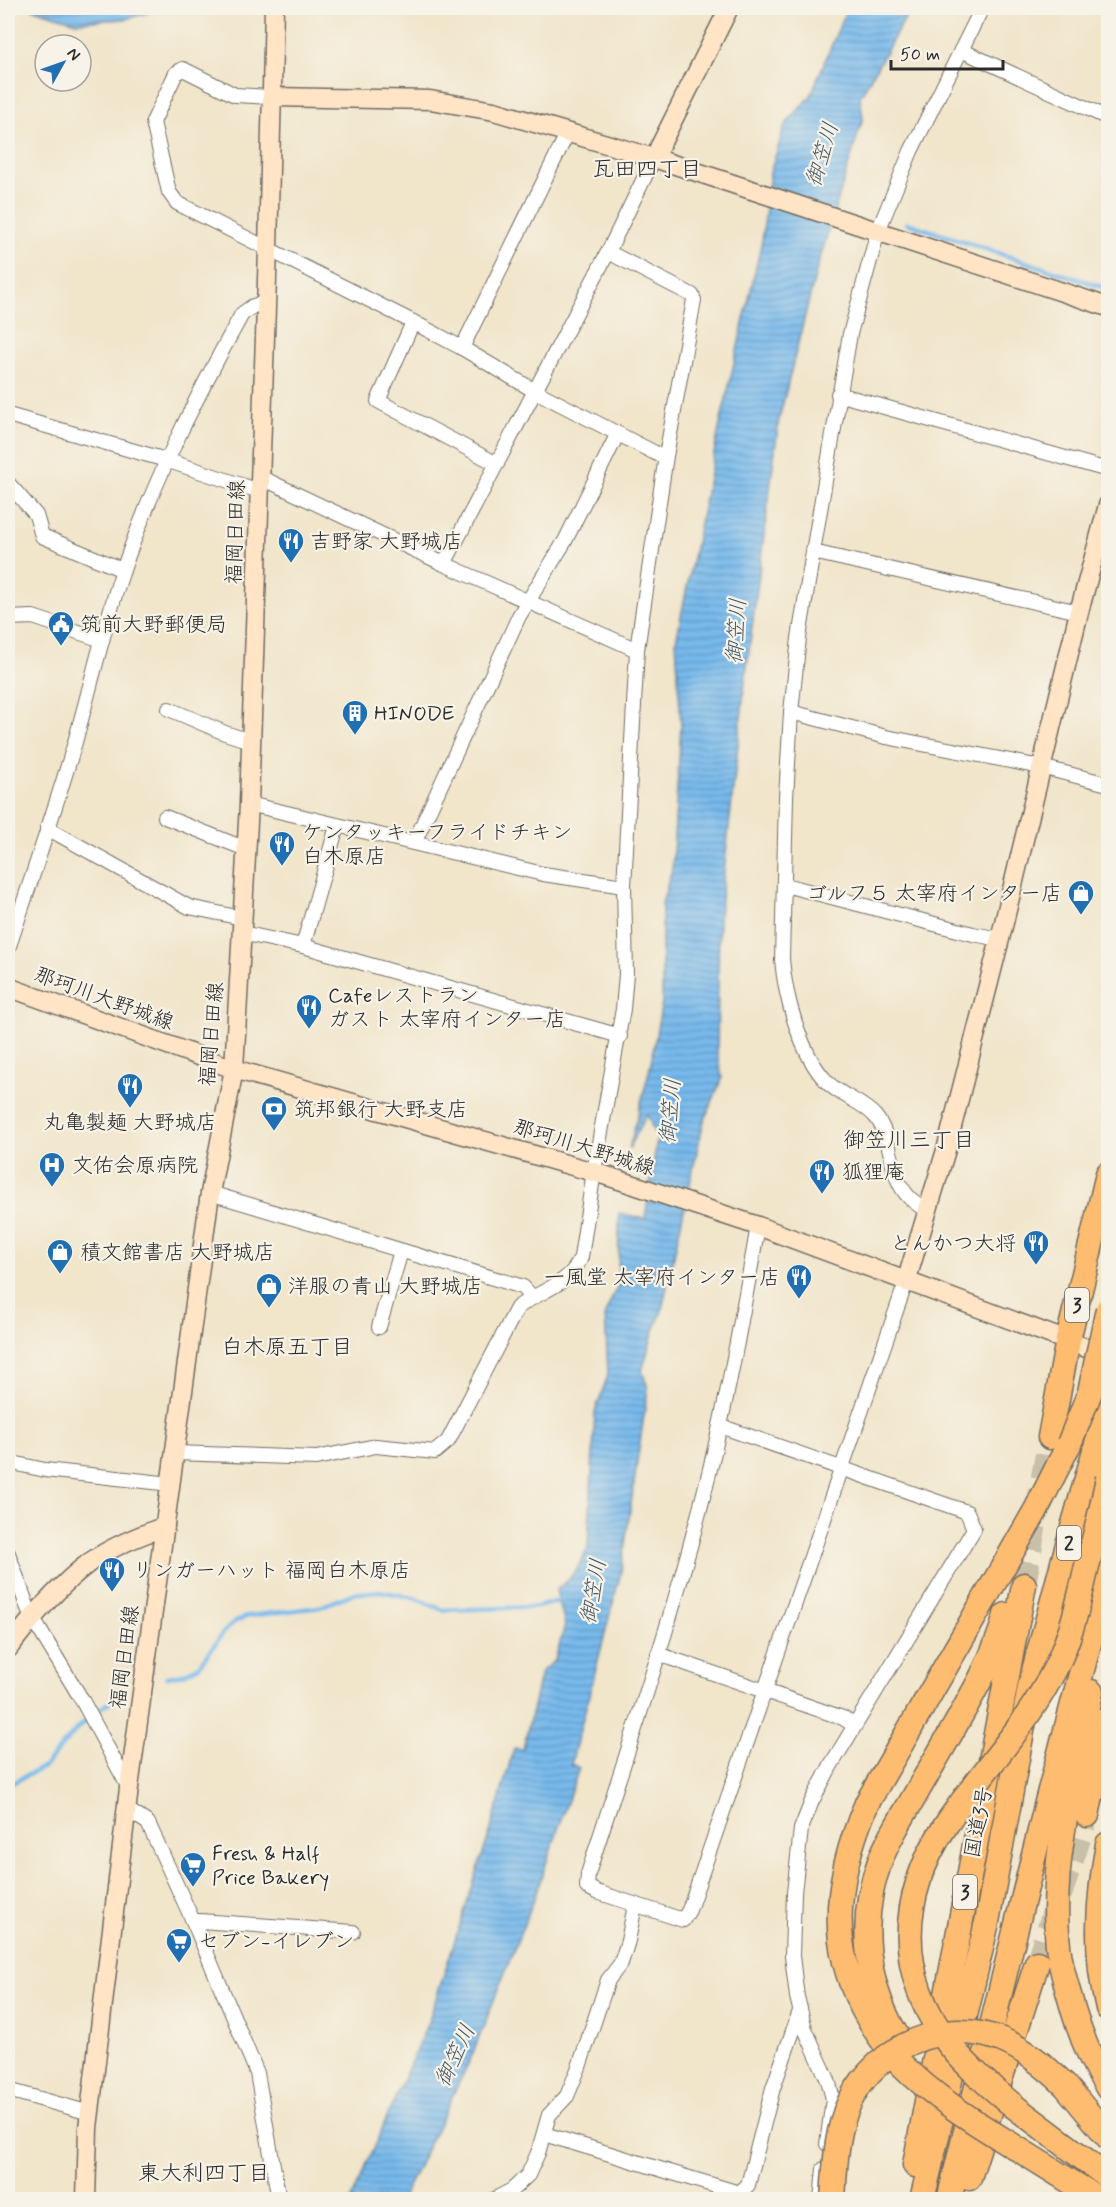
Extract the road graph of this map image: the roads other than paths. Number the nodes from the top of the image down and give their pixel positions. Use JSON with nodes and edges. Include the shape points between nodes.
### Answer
{"nodes":[{"id":1,"x":273,"y":8,"type":"edge"},
{"id":2,"x":729,"y":8,"type":"edge"},
{"id":3,"x":982,"y":8,"type":"edge"},
{"id":4,"x":961,"y":50,"type":"junction"},
{"id":5,"x":272,"y":97,"type":"junction"},
{"id":6,"x":1108,"y":118,"type":"edge"},
{"id":7,"x":568,"y":132,"type":"junction"},
{"id":8,"x":654,"y":158,"type":"junction"},
{"id":9,"x":878,"y":231,"type":"junction"},
{"id":10,"x":268,"y":249,"type":"junction"},
{"id":11,"x":608,"y":252,"type":"junction"},
{"id":12,"x":265,"y":303,"type":"junction"},
{"id":13,"x":1108,"y":307,"type":"edge"},
{"id":14,"x":413,"y":322,"type":"junction"},
{"id":15,"x":462,"y":348,"type":"junction"},
{"id":16,"x":535,"y":391,"type":"junction"},
{"id":17,"x":838,"y":394,"type":"junction"},
{"id":18,"x":8,"y":415,"type":"edge"},
{"id":19,"x":618,"y":433,"type":"junction"},
{"id":20,"x":666,"y":456,"type":"junction"},
{"id":21,"x":166,"y":460,"type":"junction"},
{"id":22,"x":497,"y":464,"type":"junction"},
{"id":23,"x":1108,"y":470,"type":"edge"},
{"id":24,"x":8,"y":483,"type":"edge"},
{"id":25,"x":259,"y":484,"type":"junction"},
{"id":26,"x":1108,"y":505,"type":"edge"},
{"id":27,"x":813,"y":552,"type":"junction"},
{"id":28,"x":444,"y":564,"type":"junction"},
{"id":29,"x":123,"y":570,"type":"junction"},
{"id":30,"x":526,"y":601,"type":"junction"},
{"id":31,"x":1079,"y":612,"type":"junction"},
{"id":32,"x":8,"y":618,"type":"edge"},
{"id":33,"x":102,"y":639,"type":"junction"},
{"id":34,"x":637,"y":650,"type":"junction"},
{"id":35,"x":169,"y":709,"type":"dead end"},
{"id":36,"x":791,"y":711,"type":"junction"},
{"id":37,"x":250,"y":741,"type":"junction"},
{"id":38,"x":1041,"y":767,"type":"junction"},
{"id":39,"x":1108,"y":784,"type":"edge"},
{"id":40,"x":249,"y":804,"type":"junction"},
{"id":41,"x":165,"y":817,"type":"dead end"},
{"id":42,"x":337,"y":826,"type":"junction"},
{"id":43,"x":47,"y":828,"type":"junction"},
{"id":44,"x":414,"y":843,"type":"junction"},
{"id":45,"x":246,"y":849,"type":"junction"},
{"id":46,"x":785,"y":885,"type":"junction"},
{"id":47,"x":624,"y":886,"type":"junction"},
{"id":48,"x":242,"y":925,"type":"junction"},
{"id":49,"x":1000,"y":939,"type":"junction"},
{"id":50,"x":303,"y":946,"type":"junction"},
{"id":51,"x":8,"y":948,"type":"edge"},
{"id":52,"x":8,"y":987,"type":"edge"},
{"id":53,"x":620,"y":1036,"type":"junction"},
{"id":54,"x":234,"y":1069,"type":"junction"},
{"id":55,"x":599,"y":1173,"type":"junction"},
{"id":56,"x":1108,"y":1174,"type":"edge"},
{"id":57,"x":210,"y":1193,"type":"junction"},
{"id":58,"x":926,"y":1210,"type":"junction"},
{"id":59,"x":758,"y":1226,"type":"junction"},
{"id":60,"x":400,"y":1251,"type":"junction"},
{"id":61,"x":906,"y":1282,"type":"junction"},
{"id":62,"x":532,"y":1297,"type":"junction"},
{"id":63,"x":1108,"y":1309,"type":"edge"},
{"id":64,"x":379,"y":1327,"type":"dead end"},
{"id":65,"x":1068,"y":1340,"type":"junction"},
{"id":66,"x":1108,"y":1356,"type":"edge"},
{"id":67,"x":1108,"y":1405,"type":"edge"},
{"id":68,"x":720,"y":1426,"type":"junction"},
{"id":69,"x":1060,"y":1441,"type":"junction"},
{"id":70,"x":176,"y":1453,"type":"junction"},
{"id":71,"x":8,"y":1462,"type":"edge"},
{"id":72,"x":842,"y":1468,"type":"junction"},
{"id":73,"x":1108,"y":1478,"type":"edge"},
{"id":74,"x":171,"y":1484,"type":"junction"},
{"id":75,"x":165,"y":1526,"type":"junction"},
{"id":76,"x":8,"y":1558,"type":"edge"},
{"id":77,"x":1108,"y":1572,"type":"edge"},
{"id":78,"x":1108,"y":1604,"type":"edge"},
{"id":79,"x":32,"y":1617,"type":"junction"},
{"id":80,"x":8,"y":1649,"type":"edge"},
{"id":81,"x":658,"y":1654,"type":"junction"},
{"id":82,"x":765,"y":1691,"type":"junction"},
{"id":83,"x":1108,"y":1719,"type":"edge"},
{"id":84,"x":854,"y":1725,"type":"junction"},
{"id":85,"x":129,"y":1788,"type":"junction"},
{"id":86,"x":1068,"y":1805,"type":"junction"},
{"id":87,"x":128,"y":1810,"type":"junction"},
{"id":88,"x":1108,"y":1844,"type":"edge"},
{"id":89,"x":635,"y":1905,"type":"junction"},
{"id":90,"x":194,"y":1923,"type":"junction"},
{"id":91,"x":352,"y":1932,"type":"dead end"},
{"id":92,"x":1037,"y":1963,"type":"tunnel mouth"},
{"id":93,"x":1108,"y":2008,"type":"edge"},
{"id":94,"x":801,"y":2011,"type":"junction"},
{"id":95,"x":906,"y":2060,"type":"junction"},
{"id":96,"x":1108,"y":2088,"type":"edge"},
{"id":97,"x":8,"y":2090,"type":"edge"},
{"id":98,"x":90,"y":2113,"type":"junction"},
{"id":99,"x":544,"y":2134,"type":"junction"},
{"id":100,"x":1108,"y":2137,"type":"edge"},
{"id":101,"x":1108,"y":2177,"type":"edge"},
{"id":102,"x":86,"y":2199,"type":"edge"},
{"id":103,"x":279,"y":2199,"type":"edge"},
{"id":104,"x":493,"y":2199,"type":"edge"},
{"id":105,"x":821,"y":2199,"type":"edge"},
{"id":106,"x":833,"y":2199,"type":"edge"},
{"id":107,"x":908,"y":2199,"type":"edge"},
{"id":108,"x":922,"y":2199,"type":"edge"},
{"id":109,"x":949,"y":2199,"type":"edge"},
{"id":110,"x":963,"y":2199,"type":"edge"},
{"id":111,"x":1100,"y":2199,"type":"edge"}],
"edges":[{"from":1,"to":5,"type":"main road","name":"福岡日田線"},
{"from":2,"to":8,"type":"main road"},
{"from":3,"to":4,"type":"street"},
{"from":4,"to":6,"type":"street"},
{"from":4,"to":9,"type":"street","via":[[911,151]]},
{"from":5,"to":7,"type":"main road","via":[[430,100],[494,111]]},
{"from":5,"to":10,"type":"main road","name":"福岡日田線"},
{"from":5,"to":10,"type":"street","via":[[235,95],[183,69],[176,73],[153,122],[169,192],[177,203]]},
{"from":7,"to":8,"type":"main road"},
{"from":7,"to":15,"type":"street"},
{"from":8,"to":9,"type":"main road"},
{"from":8,"to":11,"type":"street"},
{"from":9,"to":13,"type":"main road"},
{"from":9,"to":17,"type":"street","via":[[849,334]]},
{"from":10,"to":12,"type":"main road","name":"福岡日田線"},
{"from":10,"to":14,"type":"street"},
{"from":11,"to":16,"type":"street"},
{"from":11,"to":20,"type":"street","via":[[694,300]]},
{"from":12,"to":21,"type":"street","via":[[242,314]]},
{"from":12,"to":25,"type":"main road","name":"福岡日田線"},
{"from":14,"to":15,"type":"street"},
{"from":14,"to":22,"type":"street","via":[[378,401]]},
{"from":15,"to":16,"type":"street"},
{"from":16,"to":19,"type":"street"},
{"from":16,"to":22,"type":"street"},
{"from":17,"to":23,"type":"street"},
{"from":17,"to":27,"type":"street"},
{"from":18,"to":21,"type":"street"},
{"from":19,"to":20,"type":"street"},
{"from":19,"to":30,"type":"street","via":[[565,541]]},
{"from":20,"to":34,"type":"street"},
{"from":21,"to":25,"type":"street"},
{"from":21,"to":29,"type":"street"},
{"from":22,"to":28,"type":"street"},
{"from":24,"to":29,"type":"street","via":[[36,515],[42,536]]},
{"from":25,"to":28,"type":"street"},
{"from":25,"to":37,"type":"main road","name":"福岡日田線"},
{"from":26,"to":31,"type":"main road"},
{"from":27,"to":31,"type":"street"},
{"from":27,"to":36,"type":"street"},
{"from":28,"to":30,"type":"street"},
{"from":29,"to":33,"type":"street"},
{"from":30,"to":34,"type":"street"},
{"from":30,"to":44,"type":"street"},
{"from":31,"to":38,"type":"main road"},
{"from":32,"to":33,"type":"street","via":[[33,617]]},
{"from":33,"to":43,"type":"street"},
{"from":34,"to":47,"type":"street"},
{"from":35,"to":37,"type":"street"},
{"from":36,"to":38,"type":"street","via":[[886,737]]},
{"from":36,"to":46,"type":"street"},
{"from":37,"to":40,"type":"main road","name":"福岡日田線"},
{"from":38,"to":39,"type":"street"},
{"from":38,"to":49,"type":"main road"},
{"from":40,"to":42,"type":"street"},
{"from":40,"to":45,"type":"main road","name":"福岡日田線"},
{"from":41,"to":45,"type":"street"},
{"from":42,"to":44,"type":"street"},
{"from":42,"to":50,"type":"street"},
{"from":43,"to":48,"type":"street","via":[[189,907]]},
{"from":43,"to":51,"type":"street"},
{"from":44,"to":47,"type":"street","via":[[543,874]]},
{"from":45,"to":48,"type":"main road","name":"福岡日田線"},
{"from":46,"to":49,"type":"street"},
{"from":46,"to":58,"type":"street","via":[[784,984],[805,1050],[827,1082],[875,1116],[901,1186]]},
{"from":47,"to":53,"type":"street","via":[[626,974]]},
{"from":48,"to":50,"type":"street"},
{"from":48,"to":54,"type":"main road","name":"福岡日田線"},
{"from":49,"to":58,"type":"main road","via":[[946,1150]]},
{"from":50,"to":53,"type":"street"},
{"from":52,"to":54,"type":"main road","name":"那珂川大野城線"},
{"from":53,"to":55,"type":"street"},
{"from":54,"to":55,"type":"main road","name":"那珂川大野城線"},
{"from":54,"to":57,"type":"main road","name":"福岡日田線"},
{"from":55,"to":59,"type":"main road","name":"那珂川大野城線"},
{"from":55,"to":62,"type":"street","via":[[577,1268],[566,1280]]},
{"from":56,"to":65,"type":"highway","number":"3"},
{"from":57,"to":60,"type":"street"},
{"from":57,"to":70,"type":"main road","name":"福岡日田線"},
{"from":58,"to":61,"type":"main road"},
{"from":59,"to":61,"type":"main road","name":"那珂川大野城線"},
{"from":59,"to":68,"type":"street"},
{"from":60,"to":62,"type":"street","via":[[523,1287]]},
{"from":60,"to":64,"type":"street"},
{"from":61,"to":65,"type":"main road","name":"那珂川大野城線"},
{"from":61,"to":72,"type":"street"},
{"from":62,"to":70,"type":"street","via":[[517,1308],[448,1441],[435,1452],[375,1446],[316,1458]]},
{"from":63,"to":69,"type":"highway","bridge":true,"via":[[1090,1392]]},
{"from":65,"to":66,"type":"main road","name":"那珂川大野城線"},
{"from":65,"to":69,"type":"highway","number":"3"},
{"from":67,"to":108,"type":"highway","number":"2","via":[[1031,1682],[987,1922]]},
{"from":68,"to":72,"type":"street"},
{"from":68,"to":81,"type":"street","via":[[681,1581]]},
{"from":69,"to":95,"type":"highway","via":[[1036,1510],[867,1803],[845,1861],[839,1912],[847,1972],[868,2021],[884,2044]]},
{"from":70,"to":74,"type":"main road","name":"福岡日田線"},
{"from":71,"to":74,"type":"street"},
{"from":72,"to":82,"type":"street"},
{"from":72,"to":84,"type":"street","via":[[967,1512],[974,1529]]},
{"from":73,"to":101,"type":"highway","bridge":true,"via":[[1063,1653],[1031,1710],[945,1826],[920,1880],[909,1932],[915,1981],[950,2045],[986,2083]]},
{"from":74,"to":75,"type":"main road","name":"福岡日田線"},
{"from":75,"to":79,"type":"main road","via":[[124,1542],[91,1562]]},
{"from":75,"to":85,"type":"main road","name":"福岡日田線"},
{"from":76,"to":79,"type":"street"},
{"from":77,"to":86,"type":"highway"},
{"from":78,"to":86,"type":"highway"},
{"from":79,"to":80,"type":"main road"},
{"from":79,"to":85,"type":"street"},
{"from":81,"to":82,"type":"street"},
{"from":81,"to":89,"type":"street","via":[[587,1887]]},
{"from":82,"to":84,"type":"street"},
{"from":82,"to":89,"type":"street","via":[[690,1910],[683,1920]]},
{"from":83,"to":86,"type":"highway"},
{"from":84,"to":94,"type":"street","via":[[801,1829],[792,1956]]},
{"from":85,"to":87,"type":"main road","name":"福岡日田線"},
{"from":86,"to":96,"type":"highway","via":[[1058,1876],[1061,1965],[1078,2026]]},
{"from":86,"to":109,"type":"highway"},
{"from":87,"to":90,"type":"street","via":[[148,1823]]},
{"from":87,"to":98,"type":"main road","name":"福岡日田線"},
{"from":88,"to":93,"type":"highway","via":[[1098,1928]]},
{"from":89,"to":99,"type":"street","via":[[621,1963],[608,1980],[567,2096],[549,2115]]},
{"from":90,"to":91,"type":"street"},
{"from":90,"to":103,"type":"street","via":[[257,2073]]},
{"from":92,"to":110,"type":"highway"},
{"from":94,"to":99,"type":"street","via":[[773,2088],[748,2185],[739,2193]]},
{"from":94,"to":105,"type":"street","via":[[833,2099]]},
{"from":95,"to":107,"type":"highway","name":"国道3号","number":"3","via":[[873,1982],[867,1920],[871,1890],[894,1832],[988,1663],[1019,1584]]},
{"from":95,"to":111,"type":"highway","bridge":true,"via":[[978,2124]]},
{"from":97,"to":98,"type":"street"},
{"from":98,"to":102,"type":"main road","name":"福岡日田線"},
{"from":99,"to":104,"type":"street","via":[[528,2175],[512,2190]]},
{"from":100,"to":106,"type":"highway","bridge":true,"via":[[1065,2085],[1019,2049],[985,2035],[927,2035],[909,2042],[874,2067],[850,2100],[839,2139]]}]}
